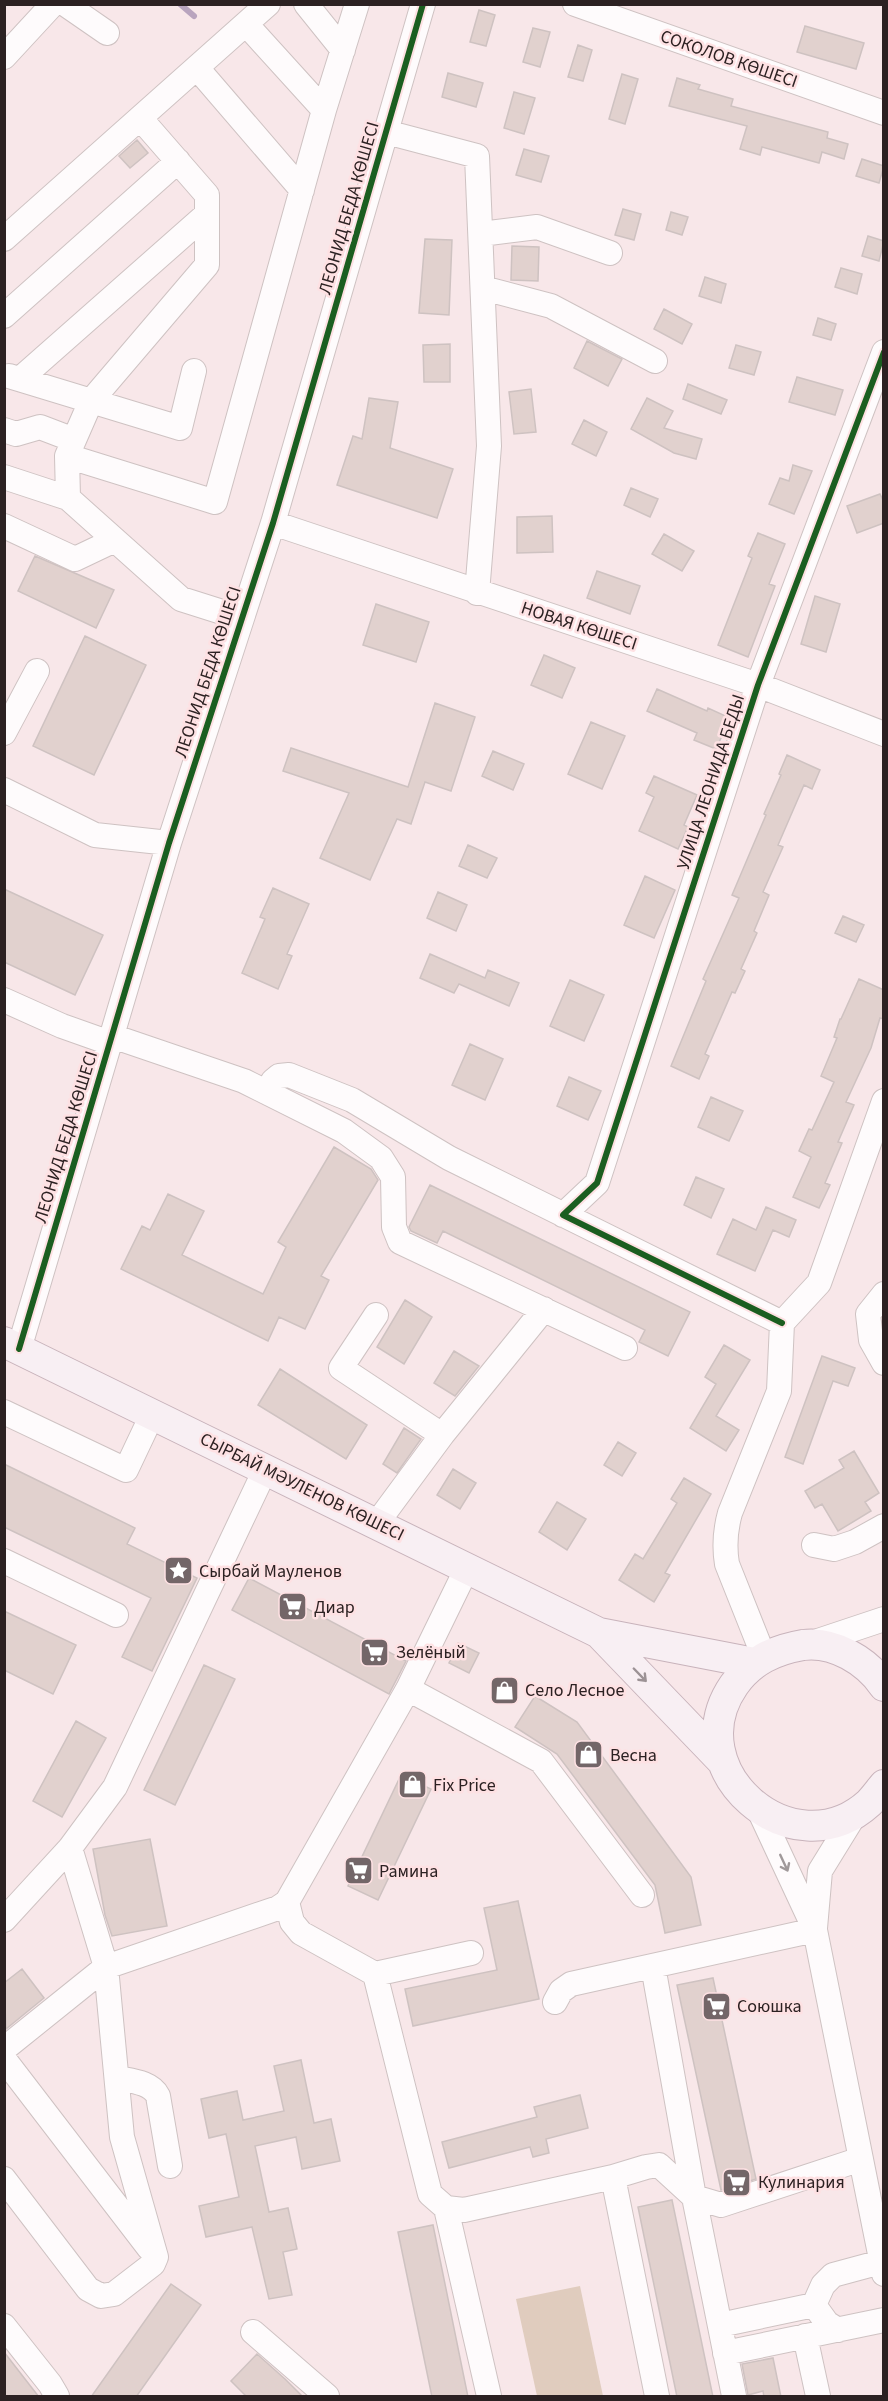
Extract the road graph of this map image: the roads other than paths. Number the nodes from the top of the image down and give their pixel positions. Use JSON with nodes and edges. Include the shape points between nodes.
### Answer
{"nodes":[{"id":1,"x":53,"y":4,"type":"edge"},
{"id":2,"x":65,"y":4,"type":"edge"},
{"id":3,"x":268,"y":4,"type":"edge"},
{"id":4,"x":306,"y":4,"type":"edge"},
{"id":5,"x":357,"y":4,"type":"edge"},
{"id":6,"x":423,"y":4,"type":"edge"},
{"id":7,"x":575,"y":4,"type":"edge"},
{"id":8,"x":246,"y":24,"type":"junction"},
{"id":9,"x":107,"y":33,"type":"dead end"},
{"id":10,"x":343,"y":50,"type":"junction"},
{"id":11,"x":4,"y":57,"type":"edge"},
{"id":12,"x":197,"y":68,"type":"junction"},
{"id":13,"x":324,"y":110,"type":"junction"},
{"id":14,"x":884,"y":113,"type":"edge"},
{"id":15,"x":140,"y":118,"type":"junction"},
{"id":16,"x":386,"y":132,"type":"junction"},
{"id":17,"x":178,"y":161,"type":"junction"},
{"id":18,"x":302,"y":190,"type":"junction"},
{"id":19,"x":207,"y":214,"type":"junction"},
{"id":20,"x":480,"y":234,"type":"junction"},
{"id":21,"x":4,"y":239,"type":"edge"},
{"id":22,"x":610,"y":253,"type":"dead end"},
{"id":23,"x":483,"y":288,"type":"junction"},
{"id":24,"x":4,"y":316,"type":"edge"},
{"id":25,"x":884,"y":352,"type":"edge"},
{"id":26,"x":655,"y":361,"type":"dead end"},
{"id":27,"x":194,"y":371,"type":"dead end"},
{"id":28,"x":12,"y":377,"type":"edge"},
{"id":29,"x":91,"y":400,"type":"junction"},
{"id":30,"x":4,"y":430,"type":"edge"},
{"id":31,"x":71,"y":448,"type":"junction"},
{"id":32,"x":4,"y":477,"type":"edge"},
{"id":33,"x":68,"y":498,"type":"junction"},
{"id":34,"x":273,"y":523,"type":"junction"},
{"id":35,"x":4,"y":526,"type":"edge"},
{"id":36,"x":115,"y":540,"type":"junction"},
{"id":37,"x":477,"y":593,"type":"junction"},
{"id":38,"x":241,"y":618,"type":"junction"},
{"id":39,"x":37,"y":670,"type":"dead end"},
{"id":40,"x":758,"y":685,"type":"junction"},
{"id":41,"x":4,"y":733,"type":"edge"},
{"id":42,"x":884,"y":734,"type":"edge"},
{"id":43,"x":4,"y":790,"type":"edge"},
{"id":44,"x":169,"y":843,"type":"junction"},
{"id":45,"x":4,"y":1000,"type":"edge"},
{"id":46,"x":111,"y":1039,"type":"junction"},
{"id":47,"x":272,"y":1094,"type":"junction"},
{"id":48,"x":884,"y":1101,"type":"edge"},
{"id":49,"x":563,"y":1215,"type":"junction"},
{"id":50,"x":883,"y":1292,"type":"edge"},
{"id":51,"x":544,"y":1309,"type":"junction"},
{"id":52,"x":376,"y":1315,"type":"dead end"},
{"id":53,"x":782,"y":1323,"type":"junction"},
{"id":54,"x":9,"y":1346,"type":"edge"},
{"id":55,"x":625,"y":1348,"type":"dead end"},
{"id":56,"x":884,"y":1363,"type":"edge"},
{"id":57,"x":4,"y":1412,"type":"edge"},
{"id":58,"x":153,"y":1413,"type":"junction"},
{"id":59,"x":442,"y":1435,"type":"junction"},
{"id":60,"x":266,"y":1468,"type":"junction"},
{"id":61,"x":377,"y":1523,"type":"junction"},
{"id":62,"x":884,"y":1526,"type":"edge"},
{"id":63,"x":814,"y":1545,"type":"dead end"},
{"id":64,"x":4,"y":1561,"type":"edge"},
{"id":65,"x":467,"y":1568,"type":"junction"},
{"id":66,"x":116,"y":1615,"type":"dead end"},
{"id":67,"x":884,"y":1619,"type":"edge"},
{"id":68,"x":599,"y":1633,"type":"junction"},
{"id":69,"x":807,"y":1645,"type":"junction"},
{"id":70,"x":759,"y":1660,"type":"junction"},
{"id":71,"x":884,"y":1686,"type":"edge"},
{"id":72,"x":408,"y":1689,"type":"junction"},
{"id":73,"x":723,"y":1762,"type":"junction"},
{"id":74,"x":873,"y":1799,"type":"edge"},
{"id":75,"x":759,"y":1810,"type":"junction"},
{"id":76,"x":70,"y":1848,"type":"junction"},
{"id":77,"x":642,"y":1895,"type":"dead end"},
{"id":78,"x":287,"y":1902,"type":"junction"},
{"id":79,"x":4,"y":1920,"type":"edge"},
{"id":80,"x":815,"y":1930,"type":"junction"},
{"id":81,"x":471,"y":1953,"type":"dead end"},
{"id":82,"x":653,"y":1966,"type":"junction"},
{"id":83,"x":106,"y":1967,"type":"junction"},
{"id":84,"x":375,"y":1974,"type":"junction"},
{"id":85,"x":555,"y":2002,"type":"dead end"},
{"id":86,"x":4,"y":2049,"type":"edge"},
{"id":87,"x":4,"y":2059,"type":"edge"},
{"id":88,"x":117,"y":2078,"type":"junction"},
{"id":89,"x":861,"y":2159,"type":"junction"},
{"id":90,"x":170,"y":2166,"type":"dead end"},
{"id":91,"x":613,"y":2177,"type":"junction"},
{"id":92,"x":4,"y":2179,"type":"edge"},
{"id":93,"x":694,"y":2197,"type":"junction"},
{"id":94,"x":446,"y":2208,"type":"junction"},
{"id":95,"x":156,"y":2257,"type":"junction"},
{"id":96,"x":882,"y":2268,"type":"edge"},
{"id":97,"x":814,"y":2305,"type":"junction"},
{"id":98,"x":884,"y":2320,"type":"edge"},
{"id":99,"x":720,"y":2325,"type":"junction"},
{"id":100,"x":4,"y":2326,"type":"edge"},
{"id":101,"x":838,"y":2330,"type":"junction"},
{"id":102,"x":253,"y":2332,"type":"dead end"},
{"id":103,"x":805,"y":2336,"type":"junction"},
{"id":104,"x":725,"y":2353,"type":"junction"},
{"id":105,"x":57,"y":2397,"type":"edge"},
{"id":106,"x":327,"y":2397,"type":"edge"},
{"id":107,"x":489,"y":2397,"type":"edge"},
{"id":108,"x":657,"y":2397,"type":"edge"},
{"id":109,"x":735,"y":2397,"type":"edge"},
{"id":110,"x":818,"y":2397,"type":"edge"}],
"edges":[{"from":1,"to":11,"type":"street"},
{"from":2,"to":9,"type":"street"},
{"from":3,"to":8,"type":"street"},
{"from":4,"to":10,"type":"street"},
{"from":5,"to":10,"type":"street"},
{"from":6,"to":16,"type":"street","name":"ЛЕОНИД БЕДА КӨШЕСІ"},
{"from":7,"to":14,"type":"street","name":"СОКОЛОВ КӨШЕСІ"},
{"from":8,"to":12,"type":"street"},
{"from":8,"to":13,"type":"street"},
{"from":10,"to":13,"type":"street"},
{"from":12,"to":15,"type":"street"},
{"from":12,"to":18,"type":"street"},
{"from":13,"to":18,"type":"street"},
{"from":15,"to":17,"type":"street"},
{"from":15,"to":21,"type":"street"},
{"from":16,"to":20,"type":"street","via":[[477,156]]},
{"from":16,"to":34,"type":"street","name":"ЛЕОНИД БЕДА КӨШЕСІ"},
{"from":17,"to":19,"type":"street","via":[[207,195]]},
{"from":17,"to":24,"type":"street"},
{"from":18,"to":31,"type":"street","via":[[215,502]]},
{"from":19,"to":28,"type":"street"},
{"from":19,"to":29,"type":"street","via":[[207,265]]},
{"from":20,"to":22,"type":"street","via":[[537,227]]},
{"from":20,"to":23,"type":"street"},
{"from":23,"to":26,"type":"street","via":[[551,306]]},
{"from":23,"to":37,"type":"street","via":[[489,446]]},
{"from":25,"to":40,"type":"street","name":"УЛИЦА ЛЕОНИДА БЕДЫ"},
{"from":27,"to":29,"type":"street","via":[[180,428]]},
{"from":28,"to":29,"type":"street"},
{"from":29,"to":31,"type":"street"},
{"from":30,"to":31,"type":"street","via":[[16,434],[40,426]]},
{"from":31,"to":33,"type":"street"},
{"from":32,"to":33,"type":"street"},
{"from":33,"to":36,"type":"street"},
{"from":34,"to":37,"type":"street","name":"НОВАЯ КӨШЕСІ"},
{"from":34,"to":38,"type":"street","name":"ЛЕОНИД БЕДА КӨШЕСІ"},
{"from":35,"to":36,"type":"street","via":[[75,559]]},
{"from":36,"to":38,"type":"street","via":[[181,599]]},
{"from":37,"to":40,"type":"street","name":"НОВАЯ КӨШЕСІ"},
{"from":38,"to":44,"type":"street","name":"ЛЕОНИД БЕДА КӨШЕСІ"},
{"from":39,"to":41,"type":"street"},
{"from":40,"to":42,"type":"street","name":"НОВАЯ КӨШЕСІ"},
{"from":40,"to":49,"type":"street","name":"УЛИЦА ЛЕОНИДА БЕДЫ","via":[[597,1183]]},
{"from":43,"to":44,"type":"street","via":[[95,835]]},
{"from":44,"to":46,"type":"street","name":"ЛЕОНИД БЕДА КӨШЕСІ"},
{"from":45,"to":46,"type":"street","via":[[62,1026]]},
{"from":46,"to":47,"type":"street","via":[[244,1081]]},
{"from":46,"to":54,"type":"street","name":"ЛЕОНИД БЕДА КӨШЕСІ"},
{"from":47,"to":49,"type":"street","via":[[273,1081],[279,1076],[290,1075],[314,1083],[352,1100],[449,1158]]},
{"from":47,"to":51,"type":"street","via":[[344,1131],[381,1158],[393,1177],[394,1227],[400,1242]]},
{"from":48,"to":53,"type":"street","via":[[819,1282]]},
{"from":49,"to":53,"type":"street"},
{"from":50,"to":56,"type":"street","via":[[868,1314],[871,1340]]},
{"from":51,"to":55,"type":"street"},
{"from":51,"to":59,"type":"street"},
{"from":52,"to":59,"type":"street","via":[[341,1368]]},
{"from":53,"to":70,"type":"street","via":[[779,1390],[726,1528],[728,1564]]},
{"from":54,"to":58,"type":"main road","name":"СЫРБАЙ МӘУЛЕНОВ КӨШЕСІ"},
{"from":57,"to":58,"type":"street","via":[[126,1470]]},
{"from":58,"to":60,"type":"main road","name":"СЫРБАЙ МӘУЛЕНОВ КӨШЕСІ"},
{"from":59,"to":61,"type":"street"},
{"from":60,"to":61,"type":"main road","name":"СЫРБАЙ МӘУЛЕНОВ КӨШЕСІ"},
{"from":60,"to":76,"type":"street","via":[[115,1787]]},
{"from":61,"to":65,"type":"main road","name":"СЫРБАЙ МӘУЛЕНОВ КӨШЕСІ"},
{"from":62,"to":63,"type":"street","via":[[834,1549]]},
{"from":64,"to":66,"type":"street"},
{"from":65,"to":68,"type":"main road","name":"СЫРБАЙ МӘУЛЕНОВ КӨШЕСІ"},
{"from":65,"to":72,"type":"street"},
{"from":67,"to":69,"type":"street"},
{"from":68,"to":70,"type":"main road"},
{"from":68,"to":73,"type":"main road","one_way":true},
{"from":69,"to":70,"type":"main road","via":[[784,1648]]},
{"from":69,"to":71,"type":"main road","via":[[833,1648],[856,1658]]},
{"from":70,"to":73,"type":"main road","via":[[741,1676],[723,1708],[719,1726]]},
{"from":72,"to":77,"type":"street","via":[[541,1761]]},
{"from":72,"to":78,"type":"street"},
{"from":73,"to":75,"type":"main road","via":[[737,1789]]},
{"from":74,"to":75,"type":"main road","via":[[834,1822],[808,1825],[783,1821]]},
{"from":74,"to":80,"type":"street","via":[[820,1871]]},
{"from":75,"to":80,"type":"street","one_way":true},
{"from":76,"to":79,"type":"street"},
{"from":76,"to":83,"type":"street"},
{"from":78,"to":83,"type":"street","via":[[270,1912]]},
{"from":78,"to":84,"type":"street","via":[[292,1922],[301,1933]]},
{"from":80,"to":82,"type":"street"},
{"from":80,"to":89,"type":"street"},
{"from":81,"to":84,"type":"street"},
{"from":82,"to":85,"type":"street","via":[[571,1984]]},
{"from":82,"to":93,"type":"street"},
{"from":83,"to":86,"type":"street"},
{"from":83,"to":88,"type":"street"},
{"from":84,"to":94,"type":"street","via":[[430,2194]]},
{"from":87,"to":95,"type":"street"},
{"from":88,"to":90,"type":"street","via":[[155,2090]]},
{"from":88,"to":95,"type":"street","via":[[122,2137]]},
{"from":89,"to":93,"type":"street","via":[[721,2205]]},
{"from":89,"to":96,"type":"street"},
{"from":91,"to":93,"type":"street","via":[[659,2165]]},
{"from":91,"to":94,"type":"street","via":[[464,2210]]},
{"from":91,"to":108,"type":"street"},
{"from":92,"to":95,"type":"street","via":[[88,2289],[101,2296],[114,2294],[153,2264]]},
{"from":93,"to":99,"type":"street"},
{"from":94,"to":107,"type":"street"},
{"from":96,"to":97,"type":"street","via":[[833,2275],[823,2285]]},
{"from":97,"to":99,"type":"street"},
{"from":97,"to":101,"type":"street","via":[[827,2323]]},
{"from":98,"to":101,"type":"street"},
{"from":99,"to":104,"type":"street"},
{"from":100,"to":105,"type":"street"},
{"from":101,"to":103,"type":"street"},
{"from":102,"to":106,"type":"street"},
{"from":103,"to":104,"type":"street"},
{"from":103,"to":110,"type":"street"},
{"from":104,"to":109,"type":"street"}]}
